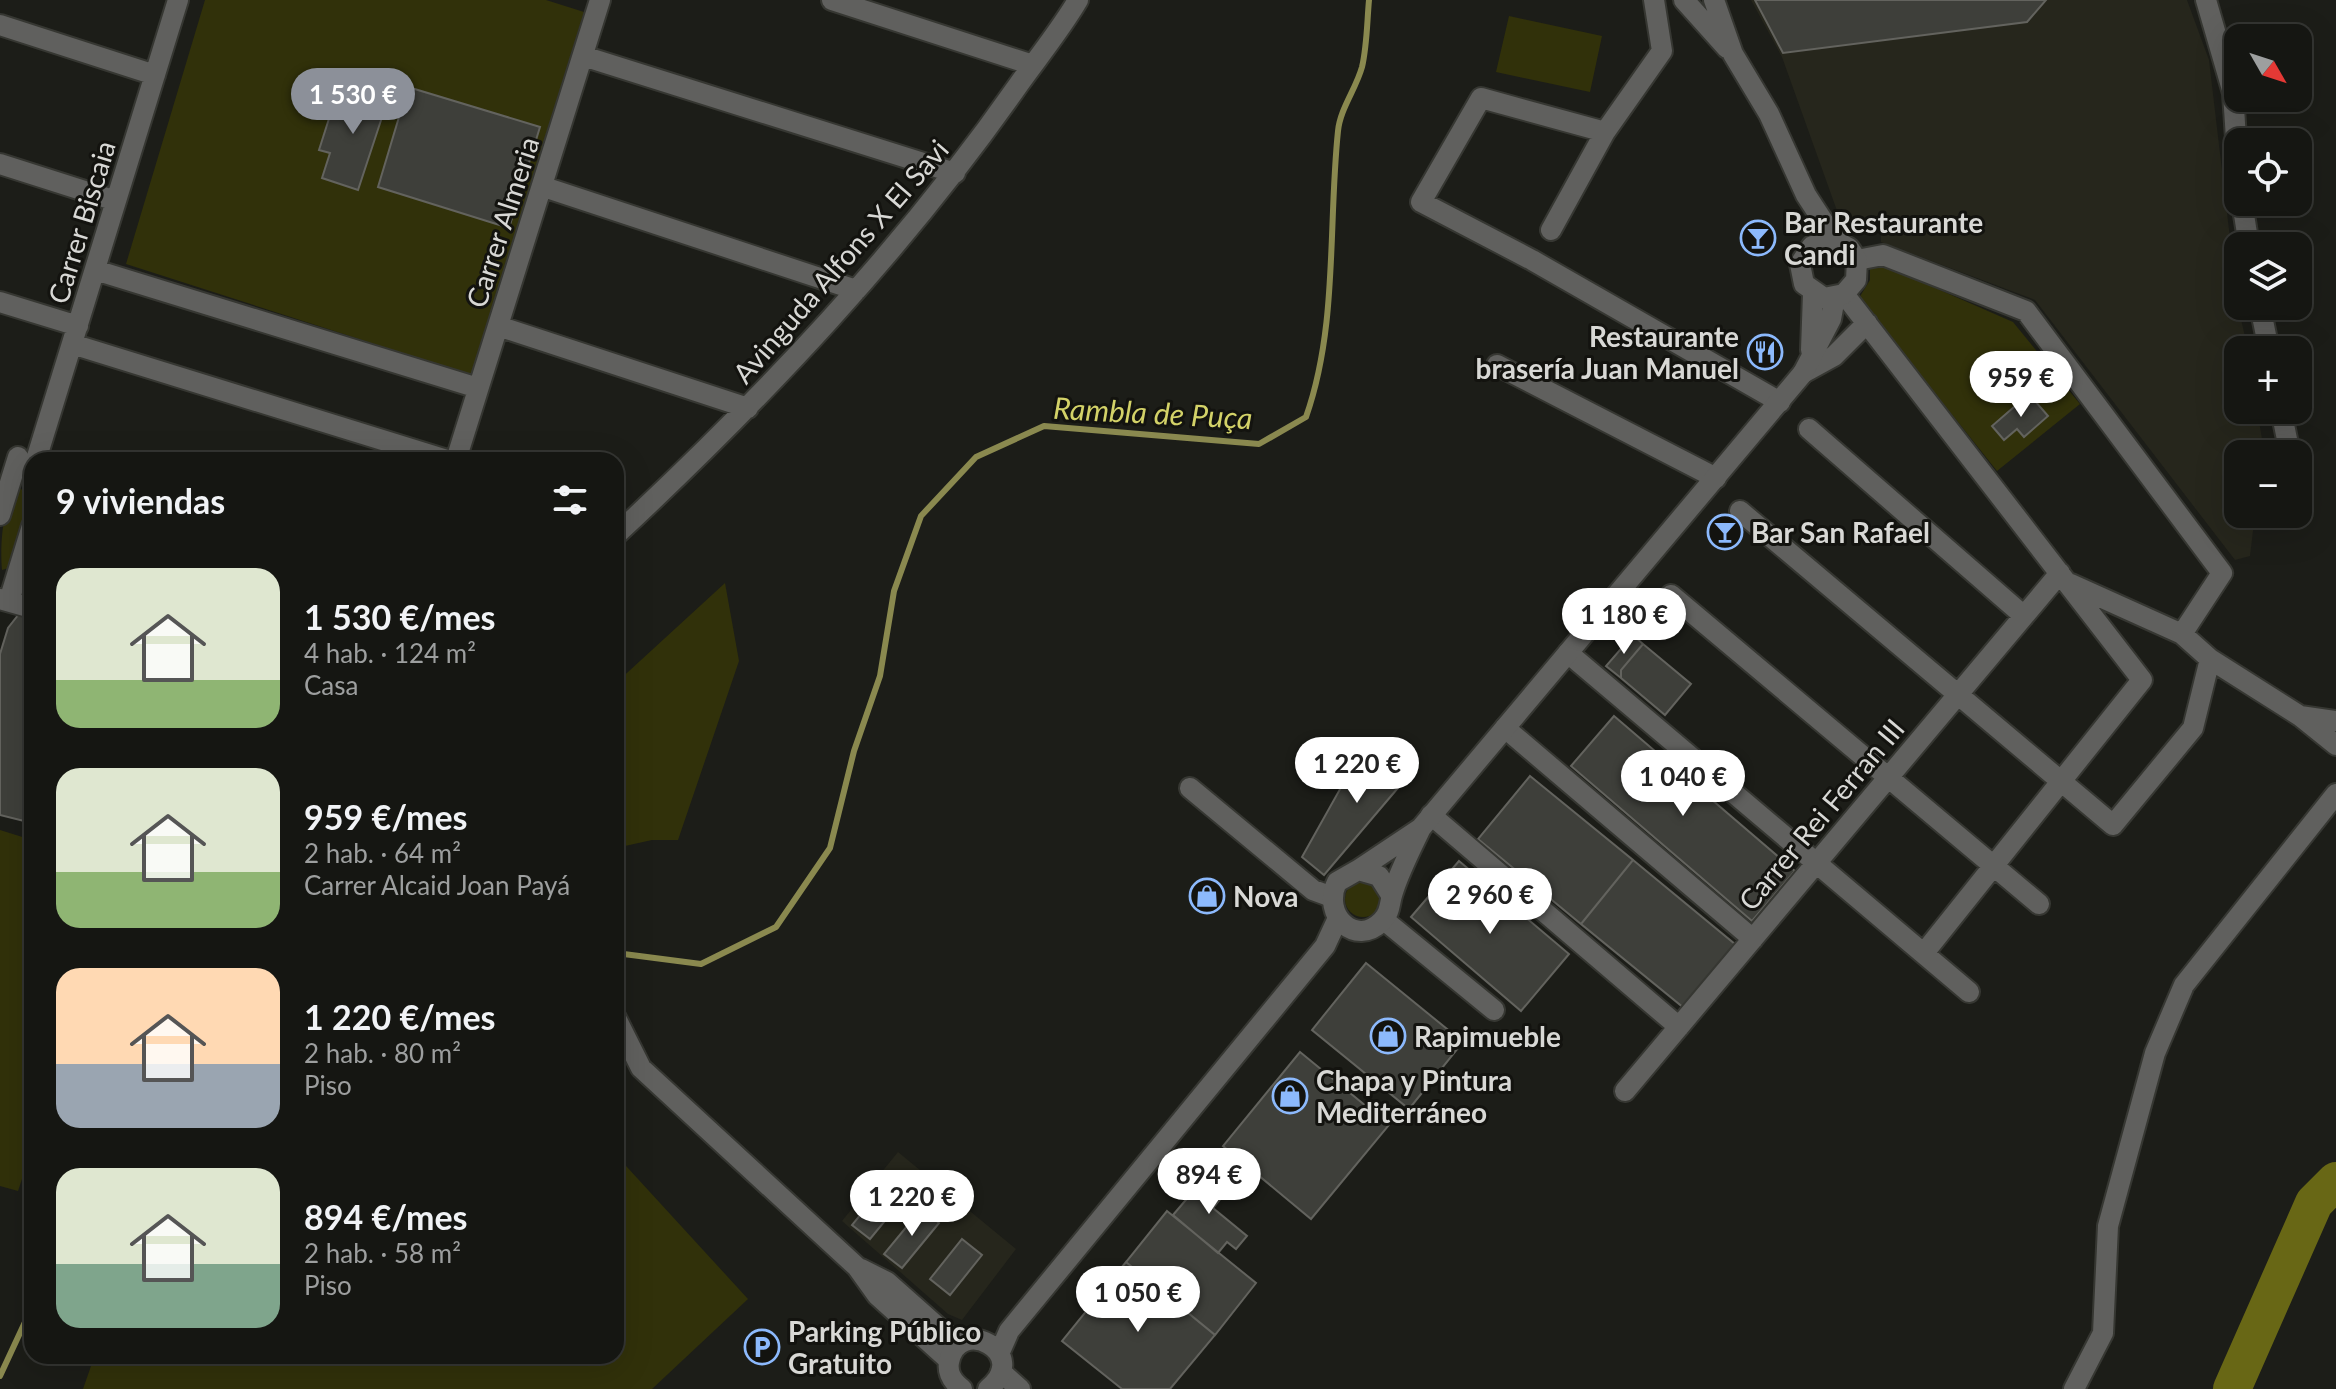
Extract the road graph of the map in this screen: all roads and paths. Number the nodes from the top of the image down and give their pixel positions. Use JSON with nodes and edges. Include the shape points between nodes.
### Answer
{"nodes":[{"id":1,"x":178,"y":0,"type":"edge"},
{"id":2,"x":600,"y":0,"type":"edge"},
{"id":3,"x":832,"y":0,"type":"edge"},
{"id":4,"x":1078,"y":0,"type":"edge"},
{"id":5,"x":1654,"y":0,"type":"edge"},
{"id":6,"x":1684,"y":0,"type":"edge"},
{"id":7,"x":1714,"y":0,"type":"edge"},
{"id":8,"x":2206,"y":0,"type":"edge"},
{"id":9,"x":0,"y":25,"type":"edge"},
{"id":10,"x":1733,"y":54,"type":"junction"},
{"id":11,"x":583,"y":56,"type":"junction"},
{"id":12,"x":1033,"y":65,"type":"junction"},
{"id":13,"x":155,"y":75,"type":"junction"},
{"id":14,"x":2235,"y":128,"type":"edge"},
{"id":15,"x":1605,"y":132,"type":"junction"},
{"id":16,"x":0,"y":164,"type":"edge"},
{"id":17,"x":955,"y":173,"type":"junction"},
{"id":18,"x":544,"y":187,"type":"junction"},
{"id":19,"x":1806,"y":195,"type":"junction"},
{"id":20,"x":116,"y":201,"type":"junction"},
{"id":21,"x":1551,"y":230,"type":"dead end"},
{"id":22,"x":1836,"y":241,"type":"junction"},
{"id":23,"x":1812,"y":246,"type":"junction"},
{"id":24,"x":1857,"y":260,"type":"junction"},
{"id":25,"x":95,"y":270,"type":"junction"},
{"id":26,"x":856,"y":290,"type":"junction"},
{"id":27,"x":1813,"y":294,"type":"junction"},
{"id":28,"x":1840,"y":296,"type":"junction"},
{"id":29,"x":0,"y":302,"type":"edge"},
{"id":30,"x":1867,"y":323,"type":"junction"},
{"id":31,"x":498,"y":326,"type":"junction"},
{"id":32,"x":75,"y":335,"type":"junction"},
{"id":33,"x":1811,"y":353,"type":"junction"},
{"id":34,"x":1497,"y":365,"type":"dead end"},
{"id":35,"x":1803,"y":373,"type":"junction"},
{"id":36,"x":478,"y":388,"type":"junction"},
{"id":37,"x":1780,"y":402,"type":"junction"},
{"id":38,"x":748,"y":408,"type":"junction"},
{"id":39,"x":1809,"y":429,"type":"dead end"},
{"id":40,"x":24,"y":452,"type":"edge"},
{"id":41,"x":434,"y":452,"type":"edge"},
{"id":42,"x":458,"y":452,"type":"edge"},
{"id":43,"x":22,"y":457,"type":"edge"},
{"id":44,"x":1716,"y":478,"type":"junction"},
{"id":45,"x":1740,"y":511,"type":"dead end"},
{"id":46,"x":0,"y":515,"type":"edge"},
{"id":47,"x":624,"y":519,"type":"edge"},
{"id":48,"x":24,"y":548,"type":"edge"},
{"id":49,"x":2064,"y":577,"type":"junction"},
{"id":50,"x":1671,"y":595,"type":"dead end"},
{"id":51,"x":5,"y":600,"type":"edge"},
{"id":52,"x":2024,"y":616,"type":"junction"},
{"id":53,"x":2182,"y":634,"type":"junction"},
{"id":54,"x":1568,"y":653,"type":"junction"},
{"id":55,"x":2210,"y":659,"type":"junction"},
{"id":56,"x":1958,"y":695,"type":"junction"},
{"id":57,"x":2300,"y":716,"type":"junction"},
{"id":58,"x":2336,"y":721,"type":"edge"},
{"id":59,"x":1505,"y":728,"type":"junction"},
{"id":60,"x":2336,"y":745,"type":"edge"},
{"id":61,"x":1888,"y":778,"type":"junction"},
{"id":62,"x":2061,"y":781,"type":"junction"},
{"id":63,"x":1190,"y":788,"type":"dead end"},
{"id":64,"x":2336,"y":794,"type":"edge"},
{"id":65,"x":1426,"y":821,"type":"junction"},
{"id":66,"x":1817,"y":863,"type":"junction"},
{"id":67,"x":1994,"y":866,"type":"junction"},
{"id":68,"x":1358,"y":870,"type":"junction"},
{"id":69,"x":1391,"y":895,"type":"junction"},
{"id":70,"x":1332,"y":897,"type":"junction"},
{"id":71,"x":2039,"y":904,"type":"dead end"},
{"id":72,"x":1384,"y":920,"type":"junction"},
{"id":73,"x":1346,"y":924,"type":"junction"},
{"id":74,"x":1753,"y":939,"type":"junction"},
{"id":75,"x":1924,"y":953,"type":"junction"},
{"id":76,"x":1969,"y":992,"type":"dead end"},
{"id":77,"x":1494,"y":1010,"type":"dead end"},
{"id":78,"x":1679,"y":1027,"type":"junction"},
{"id":79,"x":624,"y":1034,"type":"edge"},
{"id":80,"x":1625,"y":1091,"type":"dead end"},
{"id":81,"x":996,"y":1372,"type":"edge"},
{"id":82,"x":954,"y":1373,"type":"edge"},
{"id":83,"x":1020,"y":1389,"type":"edge"},
{"id":84,"x":2074,"y":1389,"type":"edge"}],
"edges":[{"from":1,"to":13,"type":"street","name":"Carrer Biscaia"},
{"from":2,"to":11,"type":"street","name":"Carrer Almeria"},
{"from":3,"to":12,"type":"street"},
{"from":4,"to":12,"type":"street","name":"Avinguda Alfons X El Savi"},
{"from":5,"to":15,"type":"street","via":[[1662,51]]},
{"from":6,"to":10,"type":"street"},
{"from":7,"to":10,"type":"street"},
{"from":8,"to":14,"type":"street","via":[[2233,93]]},
{"from":9,"to":13,"type":"street"},
{"from":10,"to":19,"type":"street","via":[[1769,114]]},
{"from":11,"to":17,"type":"street"},
{"from":11,"to":18,"type":"street","name":"Carrer Almeria"},
{"from":12,"to":17,"type":"street","name":"Avinguda Alfons X El Savi"},
{"from":13,"to":20,"type":"street","name":"Carrer Biscaia"},
{"from":15,"to":21,"type":"street"},
{"from":15,"to":37,"type":"street","via":[[1481,98],[1421,202]]},
{"from":16,"to":20,"type":"street"},
{"from":17,"to":26,"type":"street","name":"Avinguda Alfons X El Savi"},
{"from":18,"to":26,"type":"street"},
{"from":18,"to":31,"type":"street","name":"Carrer Almeria"},
{"from":19,"to":22,"type":"street"},
{"from":19,"to":23,"type":"street"},
{"from":20,"to":25,"type":"street","name":"Carrer Biscaia"},
{"from":22,"to":23,"type":"street"},
{"from":22,"to":24,"type":"street"},
{"from":23,"to":27,"type":"street","via":[[1800,271]]},
{"from":24,"to":28,"type":"street","via":[[1856,280]]},
{"from":24,"to":53,"type":"street","via":[[1883,255],[2026,311],[2222,573]]},
{"from":25,"to":32,"type":"street","name":"Carrer Biscaia"},
{"from":25,"to":36,"type":"street"},
{"from":26,"to":38,"type":"street","name":"Avinguda Alfons X El Savi"},
{"from":27,"to":28,"type":"street"},
{"from":27,"to":33,"type":"street"},
{"from":28,"to":30,"type":"street"},
{"from":28,"to":33,"type":"street"},
{"from":29,"to":32,"type":"street"},
{"from":30,"to":35,"type":"street","via":[[1825,362]]},
{"from":30,"to":49,"type":"street"},
{"from":31,"to":36,"type":"street","name":"Carrer Almeria"},
{"from":31,"to":38,"type":"street"},
{"from":32,"to":40,"type":"street","name":"Carrer Biscaia"},
{"from":32,"to":41,"type":"street"},
{"from":33,"to":35,"type":"street"},
{"from":34,"to":44,"type":"street"},
{"from":35,"to":37,"type":"street"},
{"from":36,"to":42,"type":"street","name":"Carrer Almeria"},
{"from":37,"to":44,"type":"street"},
{"from":38,"to":47,"type":"street","name":"Avinguda Alfons X El Savi"},
{"from":39,"to":52,"type":"street"},
{"from":43,"to":46,"type":"street","name":"Carrer Biscaia"},
{"from":44,"to":54,"type":"street"},
{"from":45,"to":56,"type":"street"},
{"from":48,"to":51,"type":"street"},
{"from":49,"to":52,"type":"street","name":"Carrer Rei Ferran III"},
{"from":49,"to":53,"type":"street"},
{"from":49,"to":62,"type":"street","via":[[2142,680]]},
{"from":50,"to":61,"type":"street"},
{"from":52,"to":56,"type":"street","name":"Carrer Rei Ferran III"},
{"from":53,"to":55,"type":"street"},
{"from":54,"to":59,"type":"street"},
{"from":54,"to":66,"type":"street"},
{"from":55,"to":57,"type":"street"},
{"from":55,"to":62,"type":"street","via":[[2193,728],[2113,825]]},
{"from":56,"to":61,"type":"street","name":"Carrer Rei Ferran III"},
{"from":56,"to":62,"type":"street"},
{"from":57,"to":58,"type":"street"},
{"from":57,"to":60,"type":"street"},
{"from":59,"to":65,"type":"street"},
{"from":59,"to":74,"type":"street"},
{"from":61,"to":66,"type":"street","name":"Carrer Rei Ferran III"},
{"from":61,"to":67,"type":"street"},
{"from":62,"to":67,"type":"street"},
{"from":63,"to":70,"type":"street","via":[[1313,890]]},
{"from":64,"to":84,"type":"street","via":[[2184,985],[2155,1053],[2108,1226],[2103,1333]]},
{"from":65,"to":68,"type":"street"},
{"from":65,"to":69,"type":"street"},
{"from":65,"to":78,"type":"street"},
{"from":66,"to":74,"type":"street","name":"Carrer Rei Ferran III"},
{"from":66,"to":75,"type":"street"},
{"from":67,"to":71,"type":"street"},
{"from":67,"to":75,"type":"street"},
{"from":68,"to":69,"type":"street","via":[[1379,876]]},
{"from":68,"to":70,"type":"street","via":[[1343,877]]},
{"from":69,"to":72,"type":"street"},
{"from":70,"to":73,"type":"street"},
{"from":72,"to":73,"type":"street","via":[[1371,929]]},
{"from":72,"to":77,"type":"street"},
{"from":73,"to":81,"type":"street","via":[[1009,1331]]},
{"from":74,"to":78,"type":"street","name":"Carrer Rei Ferran III"},
{"from":75,"to":76,"type":"street"},
{"from":78,"to":80,"type":"street","name":"Carrer Rei Ferran III"},
{"from":79,"to":82,"type":"street","via":[[641,1068],[857,1267],[887,1282]]},
{"from":81,"to":82,"type":"street","via":[[973,1339]]},
{"from":81,"to":83,"type":"street"}]}
